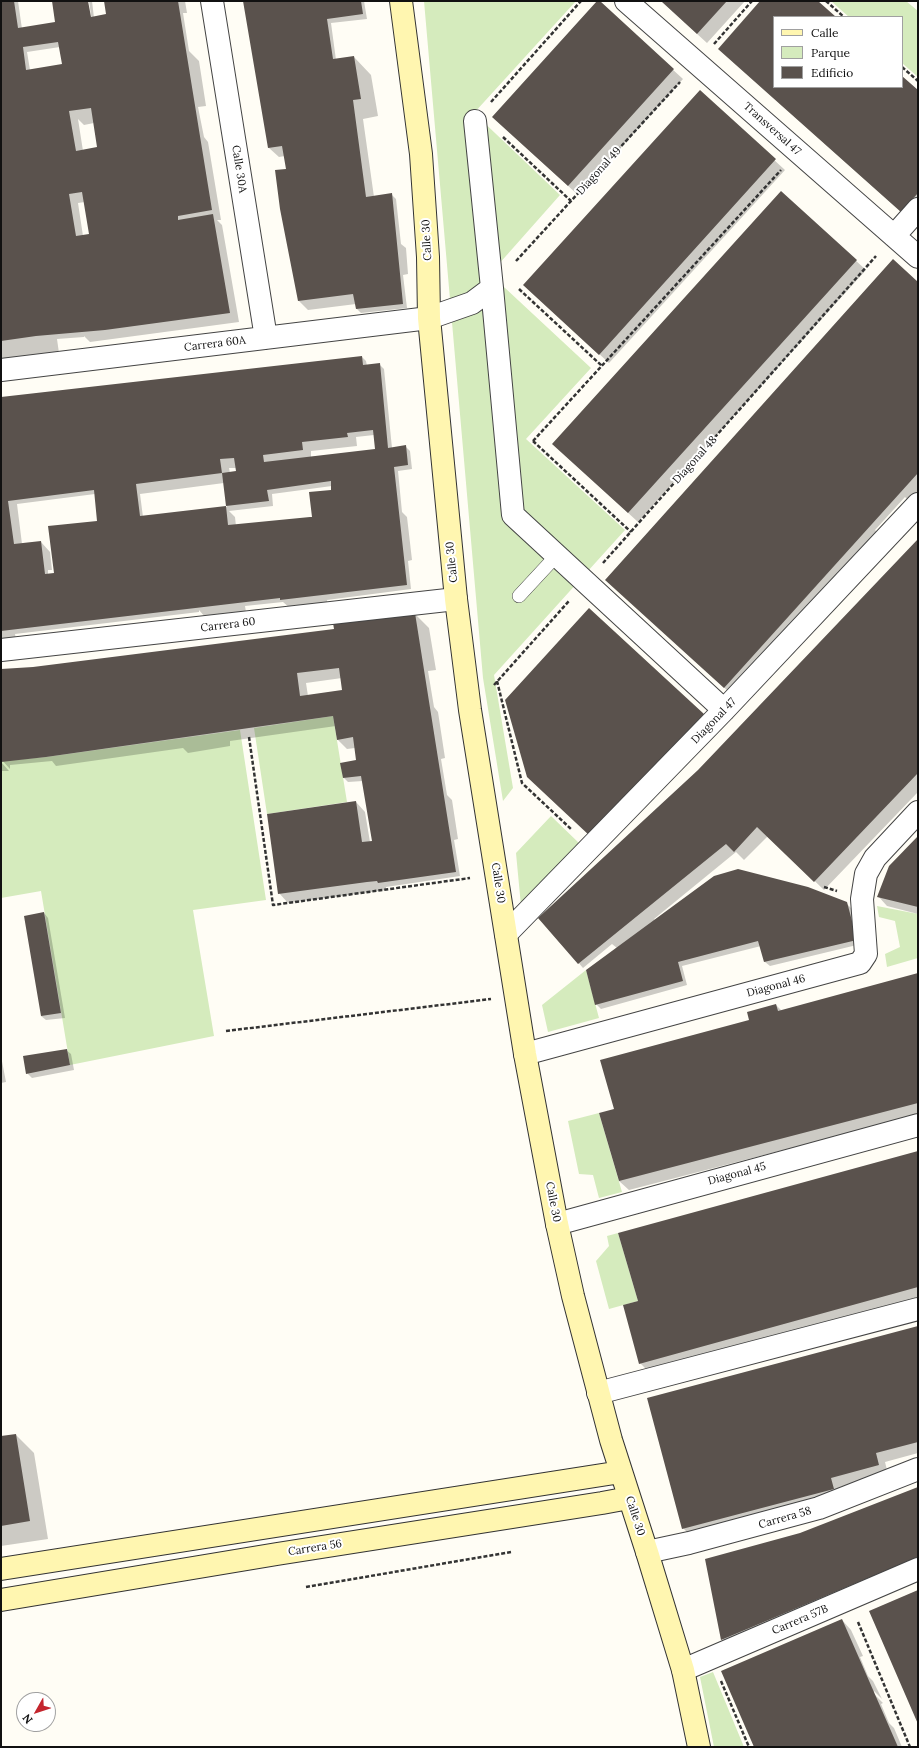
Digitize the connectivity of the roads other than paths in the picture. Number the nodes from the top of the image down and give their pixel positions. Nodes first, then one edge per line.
1 (212, 1) edge
2 (401, 1) edge
3 (626, 1) edge
4 (477, 118) road end
5 (918, 209) edge
6 (894, 236) junction
7 (918, 257) edge
8 (498, 282) junction
9 (429, 318) junction
10 (266, 338) junction
11 (1, 370) edge
12 (918, 504) edge
13 (556, 555) junction
14 (519, 596) dead end
15 (456, 599) junction
16 (1, 650) edge
17 (724, 710) junction
18 (918, 812) edge
19 (506, 934) junction
20 (525, 1054) junction
21 (918, 1125) edge
22 (557, 1224) junction
23 (918, 1309) edge
24 (598, 1393) junction
25 (918, 1469) edge
26 (621, 1472) junction
27 (629, 1498) junction
28 (647, 1552) junction
29 (1, 1569) edge
30 (918, 1569) edge
31 (1, 1600) edge
32 (683, 1670) junction
33 (699, 1747) edge

1 - 10 street, Calle 30A
2 - 9 main road, Calle 30
3 - 6 street, Transversal 47
4 - 8 street
5 - 6 street
6 - 7 street, Transversal 47
8 - 9 street
8 - 13 street
9 - 10 street, Carrera 60A
9 - 15 main road, Calle 30
10 - 11 street, Carrera 60A
12 - 17 street, Diagonal 47
13 - 14 lane
13 - 17 street
15 - 16 street, Carrera 60
15 - 19 main road, Calle 30
17 - 19 street, Diagonal 47
18 - 20 street, Diagonal 46
19 - 20 main road, Calle 30
20 - 22 main road, Calle 30
21 - 22 street, Diagonal 45
22 - 24 main road, Calle 30
23 - 24 street
24 - 26 main road, Calle 30
25 - 28 street, Carrera 58
26 - 27 main road, Calle 30
26 - 29 main road
27 - 28 main road, Calle 30
27 - 31 main road, Carrera 56
28 - 32 main road, Calle 30
30 - 32 street, Carrera 57B
32 - 33 main road, Calle 30

